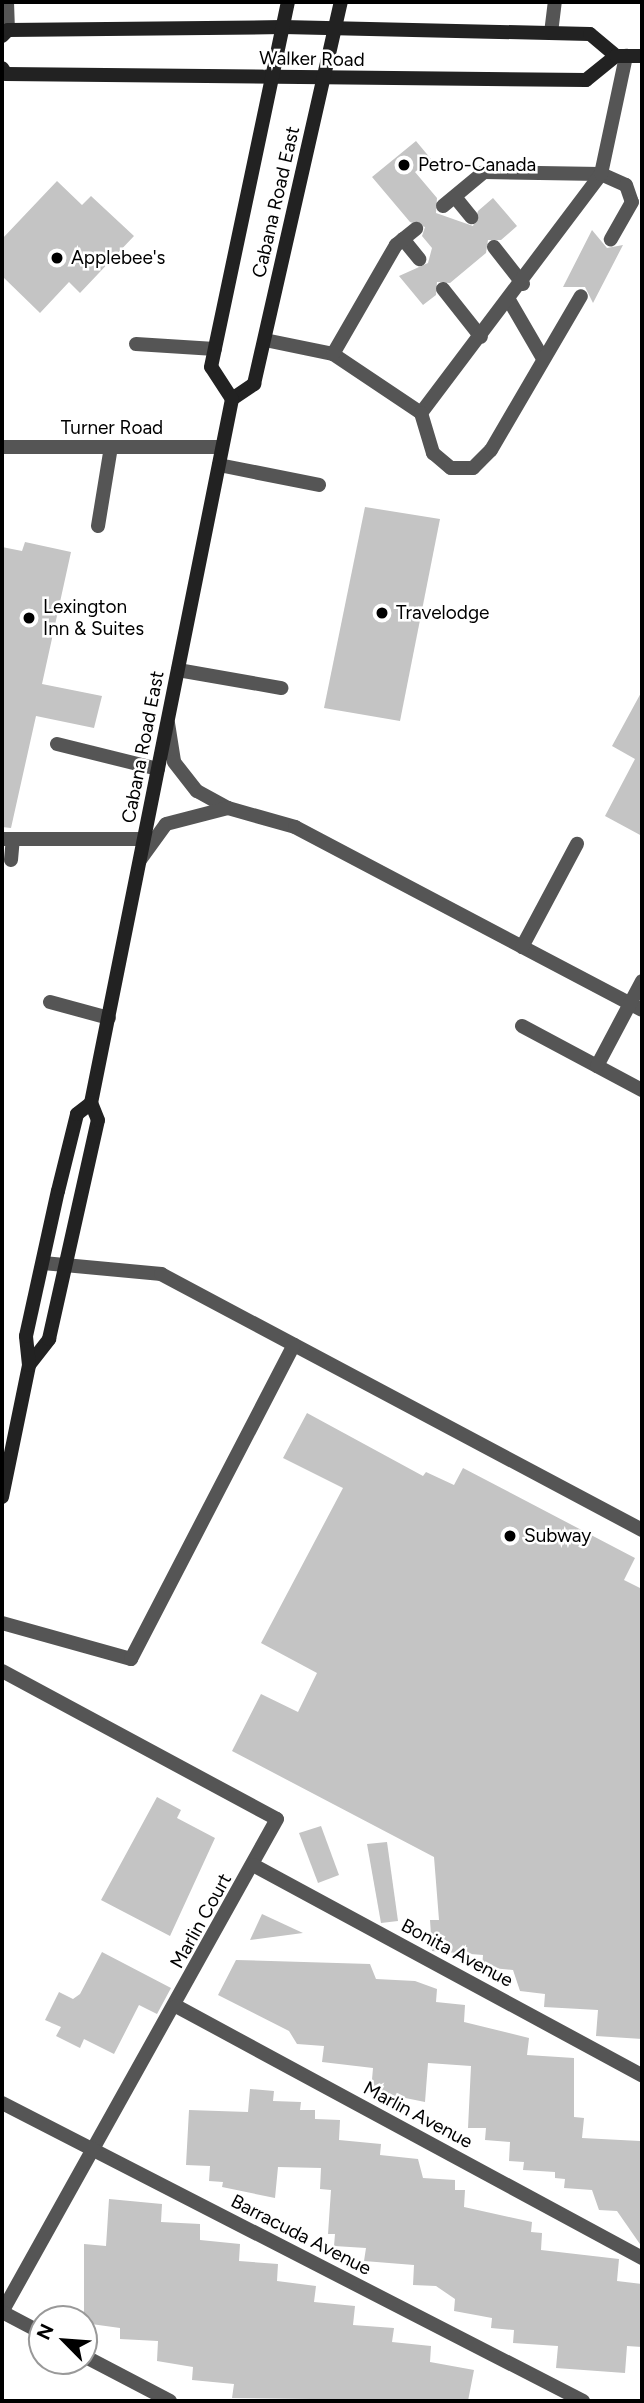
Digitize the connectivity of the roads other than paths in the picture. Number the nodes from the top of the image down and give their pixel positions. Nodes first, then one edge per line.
1 (7, 2) edge
2 (288, 2) edge
3 (341, 2) edge
4 (555, 2) edge
5 (283, 27) junction
6 (335, 28) junction
7 (5, 33) edge
8 (551, 33) junction
9 (621, 56) junction
10 (642, 56) edge
11 (2, 68) edge
12 (273, 78) junction
13 (323, 79) junction
14 (601, 174) junction
15 (471, 217) dead end
16 (416, 229) dead end
17 (403, 239) junction
18 (611, 239) dead end
19 (494, 247) dead end
20 (419, 259) dead end
21 (523, 284) junction
22 (443, 289) dead end
23 (581, 296) dead end
24 (509, 300) junction
25 (481, 337) junction
26 (265, 340) junction
27 (136, 344) dead end
28 (215, 349) junction
29 (333, 354) junction
30 (542, 357) junction
31 (232, 399) junction
32 (421, 413) junction
33 (2, 447) edge
34 (111, 447) junction
35 (222, 447) junction
36 (219, 465) junction
37 (319, 485) dead end
38 (98, 526) dead end
39 (178, 670) junction
40 (281, 688) dead end
41 (168, 722) junction
42 (58, 744) dead end
43 (158, 769) junction
44 (228, 808) junction
45 (8, 839) edge
46 (144, 839) junction
47 (577, 844) dead end
48 (11, 860) dead end
49 (140, 860) junction
50 (522, 947) junction
51 (642, 981) edge
52 (50, 1002) dead end
53 (636, 1007) edge
54 (108, 1018) junction
55 (522, 1026) dead end
56 (597, 1066) junction
57 (642, 1090) edge
58 (91, 1103) junction
59 (43, 1263) junction
60 (66, 1265) junction
61 (294, 1345) junction
62 (29, 1365) junction
63 (2, 1497) edge
64 (642, 1530) edge
65 (2, 1623) edge
66 (2, 1671) edge
67 (253, 1865) junction
68 (176, 2006) junction
69 (642, 2075) edge
70 (2, 2103) edge
71 (95, 2151) junction
72 (642, 2258) edge
73 (2, 2312) edge
74 (28, 2326) edge
75 (98, 2363) edge
76 (170, 2401) edge
77 (583, 2401) edge

1 - 7 street
2 - 5 main road, Cabana Road East
3 - 6 main road, Cabana Road East
4 - 8 street
5 - 6 main road, Walker Road
5 - 7 main road, Walker Road
5 - 12 main road, Cabana Road East
6 - 8 main road, Walker Road
6 - 13 main road, Cabana Road East
8 - 9 main road, Walker Road
9 - 10 main road
9 - 13 main road, Walker Road
9 - 14 street
11 - 12 main road, Walker Road
12 - 13 main road, Walker Road
12 - 28 main road, Cabana Road East
13 - 26 main road, Cabana Road East
14 - 15 street
14 - 18 street
14 - 21 street
16 - 17 street
17 - 20 street
17 - 29 street
19 - 21 street
21 - 24 street
22 - 25 street
23 - 30 street
24 - 25 street
24 - 30 street
25 - 32 street
26 - 29 street
26 - 31 main road, Cabana Road East
27 - 28 street
28 - 31 main road, Cabana Road East
29 - 32 street
30 - 32 street
31 - 35 main road, Cabana Road East
33 - 34 street, Turner Road
34 - 35 street, Turner Road
34 - 38 street
35 - 36 main road, Cabana Road East
36 - 37 street
36 - 39 main road, Cabana Road East
39 - 40 street
39 - 41 main road, Cabana Road East
41 - 43 main road, Cabana Road East
41 - 44 street
42 - 43 street
43 - 46 main road, Cabana Road East
44 - 49 street
44 - 50 street
45 - 46 street
45 - 48 street
46 - 49 main road, Cabana Road East
47 - 50 street
49 - 54 main road, Cabana Road East
50 - 53 street
51 - 53 street
52 - 54 street
53 - 56 street
54 - 58 main road, Cabana Road East
55 - 56 street
56 - 57 street
58 - 59 main road, Cabana Road East
58 - 60 main road, Cabana Road East
59 - 60 street
59 - 62 main road, Cabana Road East
60 - 61 street
60 - 62 main road, Cabana Road East
61 - 64 street
61 - 65 street
62 - 63 main road, Cabana Road East
66 - 67 street, Marlin Court
67 - 68 street, Marlin Court
67 - 69 street, Bonita Avenue
68 - 71 street, Marlin Court
68 - 72 street, Marlin Avenue
70 - 71 street, Barracuda Avenue
71 - 73 street, Marlin Court
71 - 77 street, Barracuda Avenue
73 - 74 street
75 - 76 street

